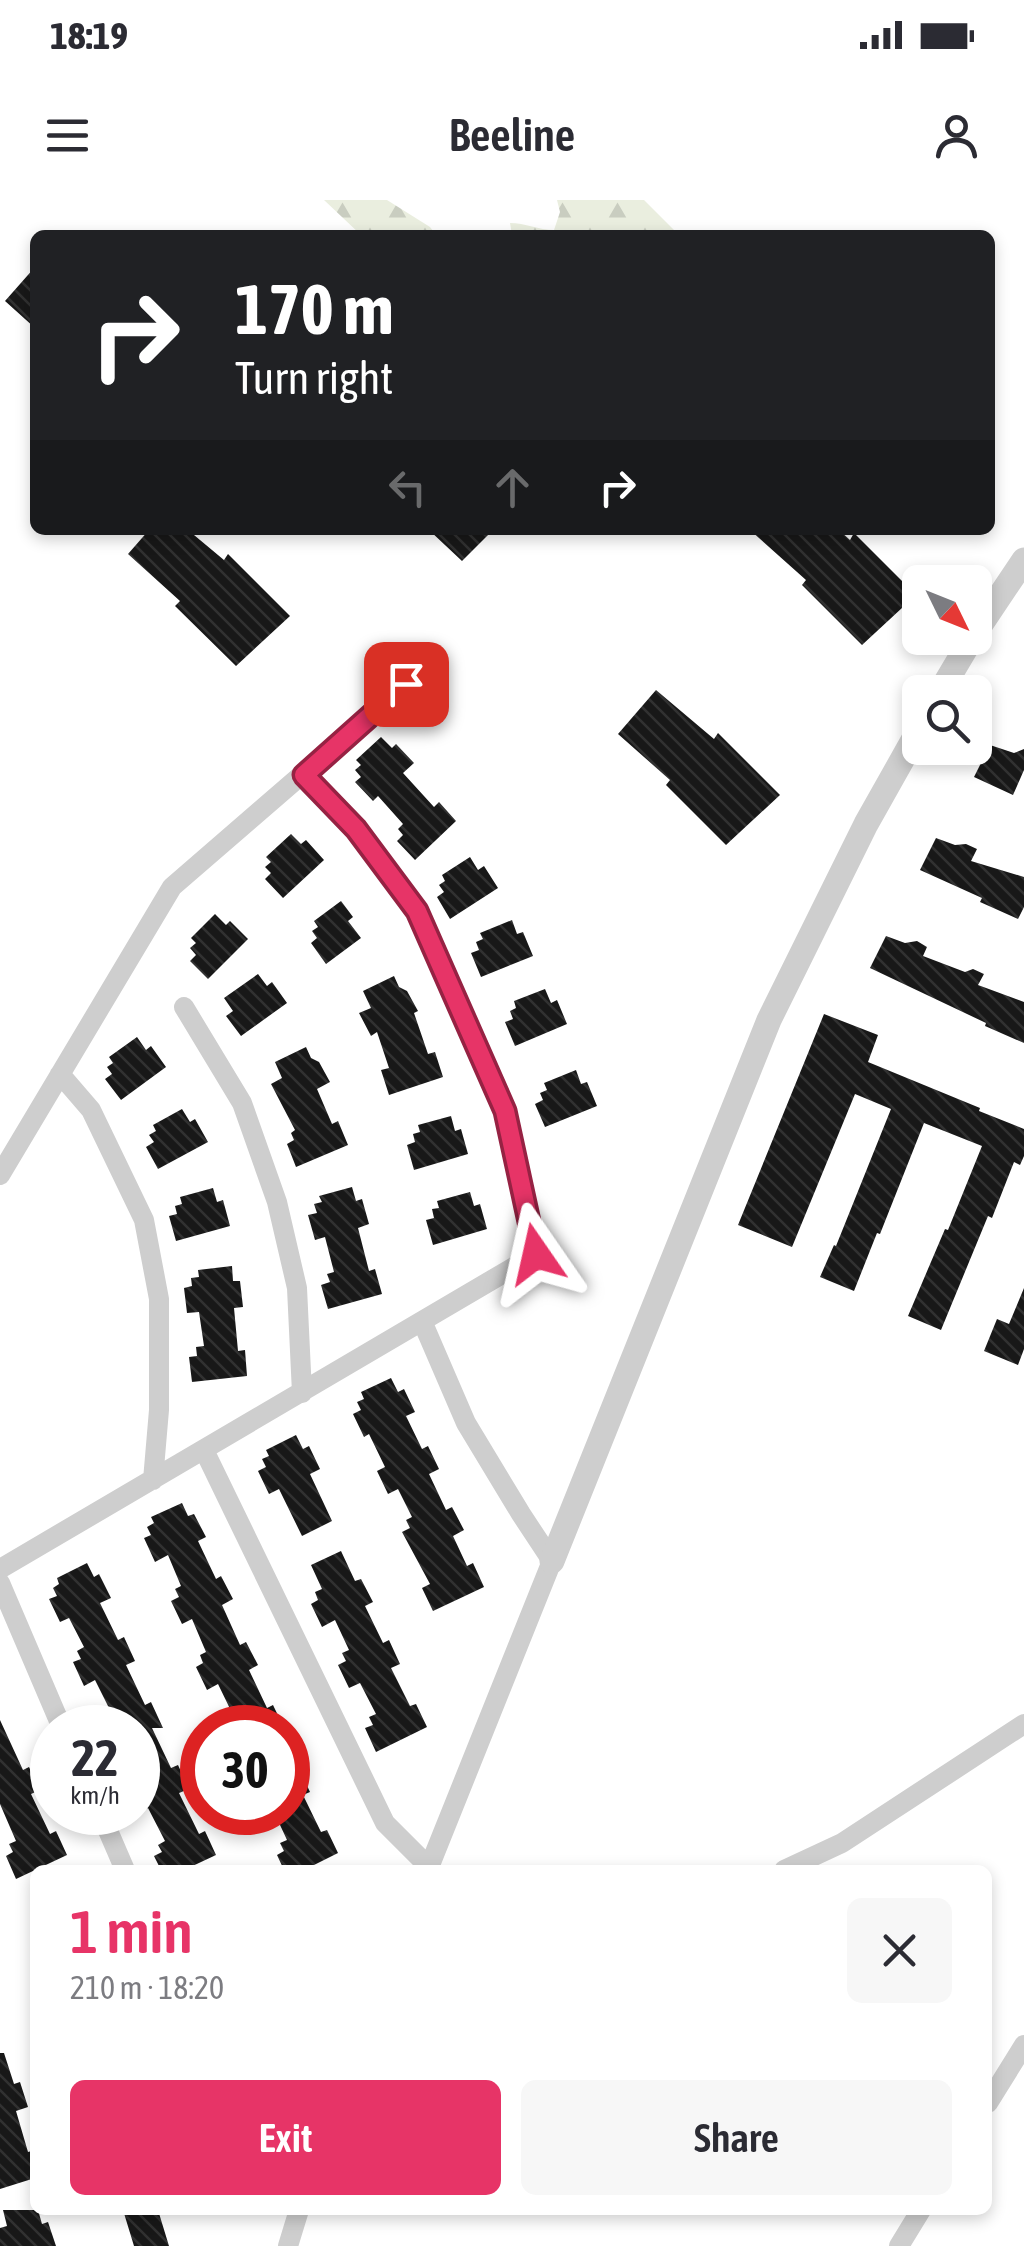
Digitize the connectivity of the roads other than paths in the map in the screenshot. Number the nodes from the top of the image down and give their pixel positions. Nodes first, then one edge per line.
1 (1024, 560) edge
2 (992, 607) edge
3 (432, 662) dead end
4 (902, 760) edge
5 (304, 775) junction
6 (184, 1007) dead end
7 (60, 1074) junction
8 (0, 1175) edge
9 (422, 1321) junction
10 (302, 1393) junction
11 (204, 1450) junction
12 (153, 1480) junction
13 (552, 1560) junction
14 (0, 1569) edge
15 (0, 1583) edge
16 (52, 1705) edge
17 (1024, 1724) edge
18 (110, 1835) edge
19 (123, 1865) edge
20 (425, 1865) edge
21 (429, 1865) edge
22 (795, 1865) edge
23 (1024, 2044) edge
24 (992, 2097) edge
25 (297, 2215) edge
26 (919, 2215) edge
27 (288, 2246) edge
28 (899, 2246) edge

1 - 2 street
3 - 5 street
4 - 13 street
5 - 7 street
5 - 9 street
6 - 10 street
7 - 8 street
7 - 12 street
9 - 10 street
9 - 13 street
10 - 11 street
11 - 12 street
11 - 20 street
12 - 14 street
13 - 21 street
15 - 16 street
17 - 22 street
18 - 19 street
23 - 24 street
25 - 27 street
26 - 28 street

